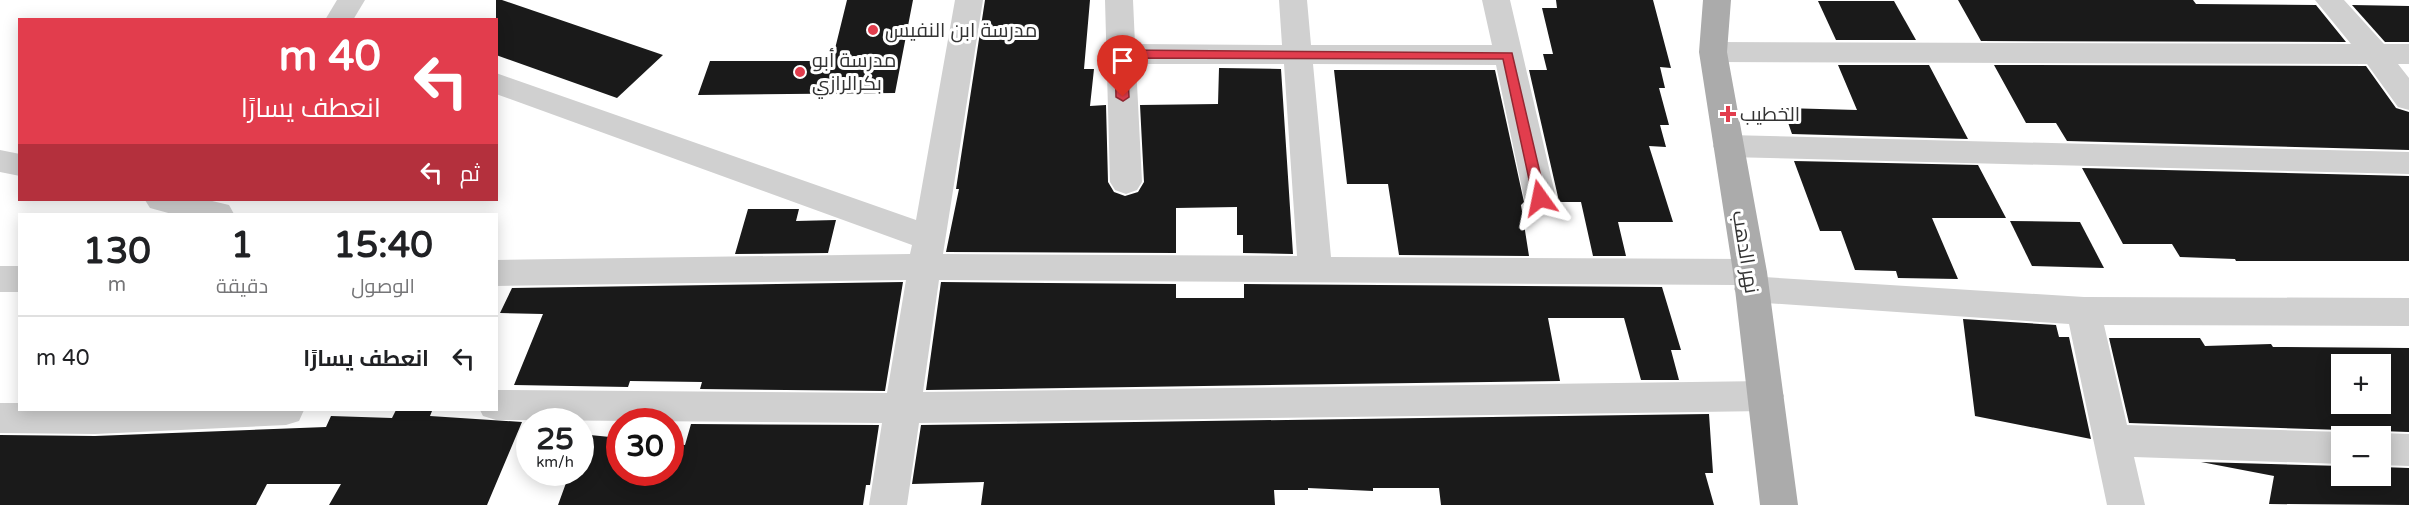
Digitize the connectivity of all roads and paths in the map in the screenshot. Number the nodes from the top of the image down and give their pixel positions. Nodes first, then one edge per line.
1 (351, 0) edge
2 (969, 0) edge
3 (1119, 0) edge
4 (1293, 0) edge
5 (1496, 0) edge
6 (1717, 0) edge
7 (2329, 0) edge
8 (340, 18) edge
9 (1713, 52) junction
10 (2375, 53) junction
11 (1121, 54) junction
12 (2409, 54) edge
13 (1298, 55) junction
14 (1508, 55) junction
15 (498, 84) edge
16 (2409, 100) edge
17 (1728, 146) junction
18 (0, 161) edge
19 (2409, 164) edge
20 (18, 165) edge
21 (1126, 182) dead end
22 (1540, 198) dead end
23 (165, 201) edge
24 (214, 213) edge
25 (927, 253) junction
26 (1315, 270) junction
27 (498, 273) edge
28 (0, 279) edge
29 (18, 279) edge
30 (1751, 281) junction
31 (2084, 311) junction
32 (2409, 312) edge
33 (1766, 396) junction
34 (498, 405) edge
35 (903, 408) junction
36 (239, 411) edge
37 (98, 414) edge
38 (0, 418) edge
39 (2112, 440) junction
40 (2331, 448) edge
41 (2391, 449) edge
42 (2409, 450) edge
43 (888, 505) edge
44 (1779, 505) edge
45 (2126, 505) edge

1 - 8 street
2 - 25 street
3 - 11 street
4 - 13 street
5 - 14 street
6 - 9 main road, نهر الدهب
7 - 10 street
9 - 10 street
9 - 17 main road, نهر الدهب
10 - 12 street
10 - 16 street
11 - 13 street
11 - 21 street
13 - 14 street
13 - 26 street
14 - 22 street
15 - 25 street
17 - 19 street
17 - 30 main road, نهر الدهب
18 - 20 street
23 - 24 street
25 - 26 street
25 - 27 street
25 - 35 street
26 - 30 street
28 - 29 street
30 - 31 street
30 - 33 main road, نهر الدهب
31 - 32 street
31 - 39 street
33 - 35 street
33 - 44 main road, نهر الدهب
34 - 35 street
35 - 43 street
36 - 37 street
37 - 38 street
39 - 40 street
39 - 45 street
41 - 42 street

